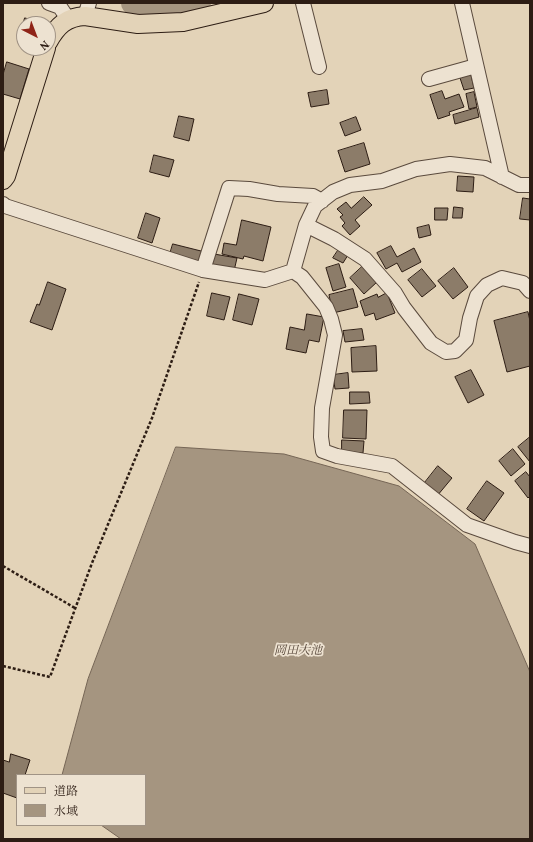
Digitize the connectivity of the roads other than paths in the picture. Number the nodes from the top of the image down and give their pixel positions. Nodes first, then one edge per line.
1 (49, 3) edge
2 (264, 3) edge
3 (303, 3) edge
4 (462, 3) edge
5 (87, 8) edge
6 (68, 19) junction
7 (56, 30) edge
8 (44, 56) edge
9 (476, 66) junction
10 (319, 67) dead end
11 (429, 78) dead end
12 (502, 177) junction
13 (3, 180) edge
14 (530, 185) edge
15 (322, 201) junction
16 (3, 204) edge
17 (306, 225) junction
18 (203, 270) junction
19 (293, 271) junction
20 (530, 291) edge
21 (530, 546) edge

1 - 6 street
2 - 5 main road
3 - 10 street
4 - 9 street
5 - 6 main road
6 - 7 main road
8 - 13 main road
9 - 11 street
9 - 12 street
12 - 14 street
12 - 15 street
15 - 17 street
15 - 18 street
16 - 18 street
17 - 19 street
17 - 20 street
18 - 19 street
19 - 21 street

